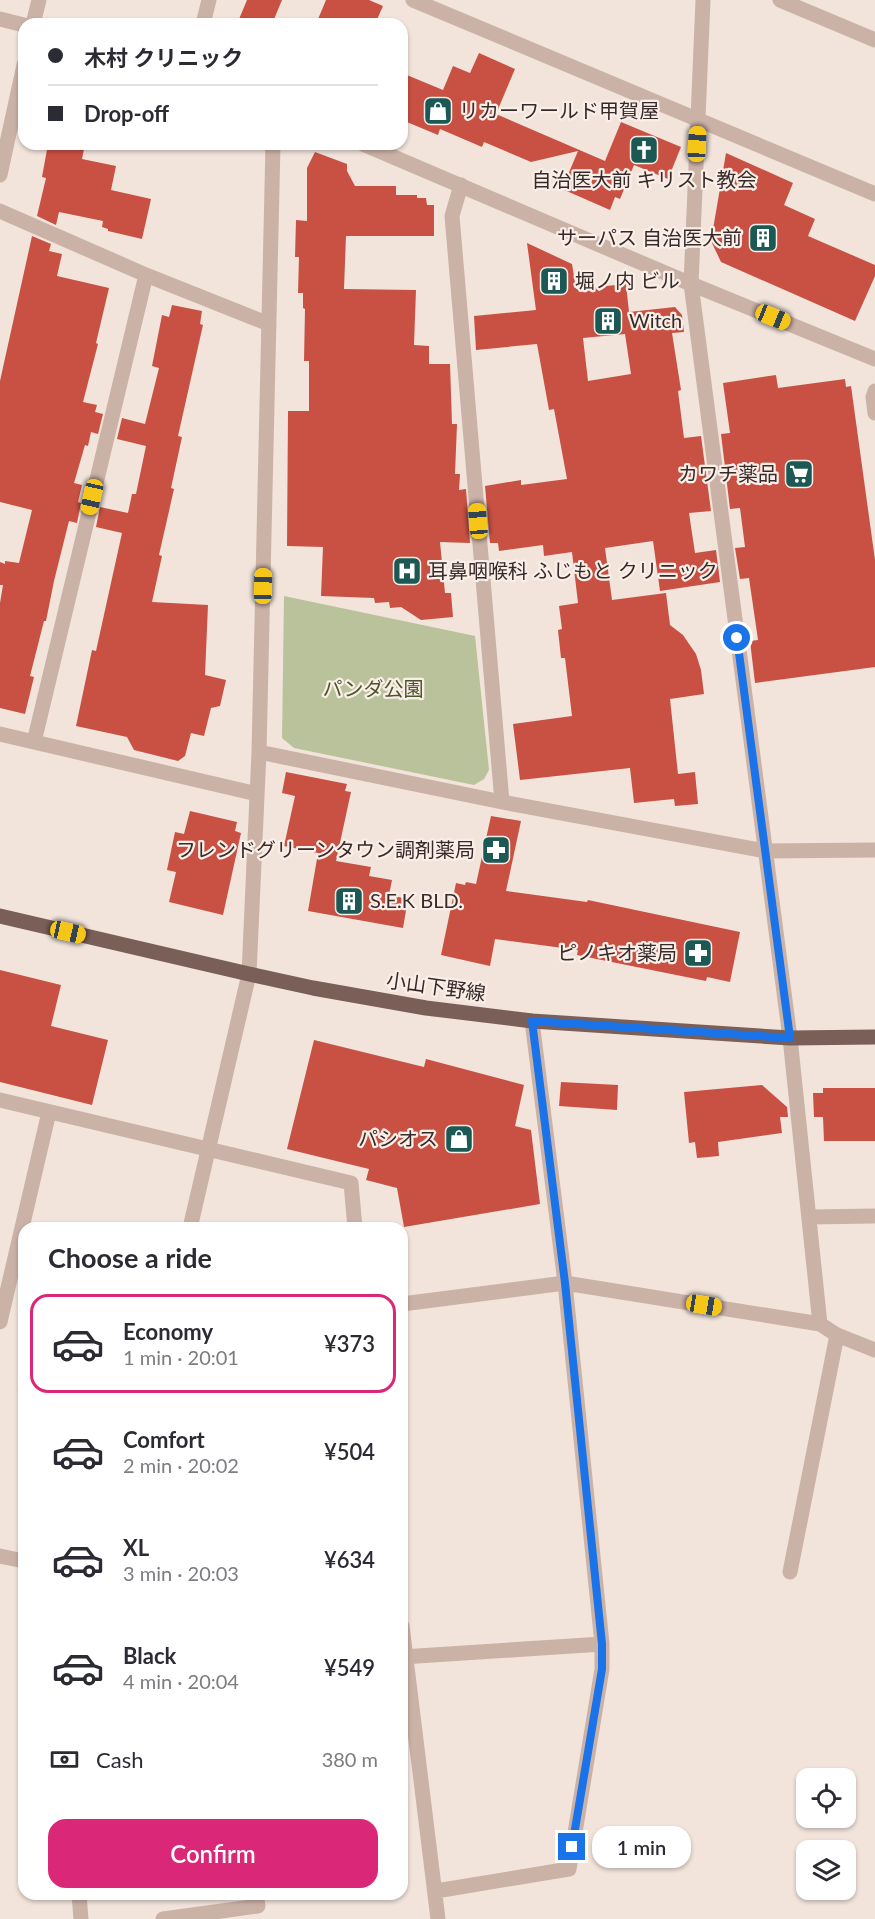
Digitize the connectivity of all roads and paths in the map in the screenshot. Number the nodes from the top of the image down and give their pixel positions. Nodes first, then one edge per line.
1 (39, 0) edge
2 (209, 0) edge
3 (413, 0) edge
4 (703, 0) edge
5 (780, 0) edge
6 (34, 18) edge
7 (204, 18) edge
8 (0, 19) edge
9 (18, 24) edge
10 (875, 40) edge
11 (18, 92) edge
12 (698, 120) junction
13 (273, 150) edge
14 (377, 150) edge
15 (0, 175) edge
16 (461, 185) junction
17 (875, 194) edge
18 (0, 212) edge
19 (146, 275) junction
20 (691, 284) junction
21 (268, 324) junction
22 (875, 359) edge
23 (875, 391) edge
24 (875, 414) edge
25 (0, 734) edge
26 (34, 742) junction
27 (259, 752) junction
28 (257, 794) junction
29 (502, 802) junction
30 (765, 850) junction
31 (875, 850) edge
32 (0, 916) edge
33 (249, 974) junction
34 (532, 1021) junction
35 (790, 1038) junction
36 (875, 1038) edge
37 (0, 1100) edge
38 (49, 1112) junction
39 (209, 1149) junction
40 (810, 1216) junction
41 (875, 1216) edge
42 (23, 1222) edge
43 (191, 1222) edge
44 (354, 1222) edge
45 (18, 1245) edge
46 (565, 1283) junction
47 (408, 1303) edge
48 (0, 1322) edge
49 (820, 1324) junction
50 (837, 1335) junction
51 (875, 1350) edge
52 (0, 1556) edge
53 (18, 1560) edge
54 (790, 1572) dead end
55 (602, 1644) junction
56 (408, 1658) edge
57 (408, 1687) edge
58 (436, 1891) junction
59 (79, 1900) edge
60 (257, 1900) edge
61 (81, 1919) edge
62 (163, 1919) edge
63 (438, 1919) edge

1 - 6 street
2 - 7 street
3 - 12 street
4 - 12 street
5 - 10 street
8 - 9 street
11 - 15 street
12 - 17 street
12 - 20 street
13 - 21 street
14 - 16 street
16 - 20 street
16 - 29 street
18 - 19 street
19 - 21 street
19 - 26 street
20 - 22 street
20 - 30 street
21 - 27 street
23 - 24 street
25 - 26 street
26 - 28 street
27 - 28 street
27 - 29 street
28 - 33 street
29 - 30 street
30 - 31 street
30 - 35 street
32 - 33 main road, 小山下野線
33 - 34 main road, 小山下野線
33 - 39 street
34 - 35 main road, 小山下野線
34 - 46 street
35 - 36 main road, 小山下野線
35 - 40 street
37 - 38 street
38 - 39 street
38 - 42 street
39 - 43 street
39 - 44 street
40 - 41 street
40 - 49 street
45 - 48 street
46 - 47 street
46 - 49 street
46 - 55 street
49 - 50 street
50 - 51 street
50 - 54 street
52 - 53 street
55 - 56 street
55 - 58 street
57 - 58 street
58 - 63 street
59 - 61 street
60 - 62 street

